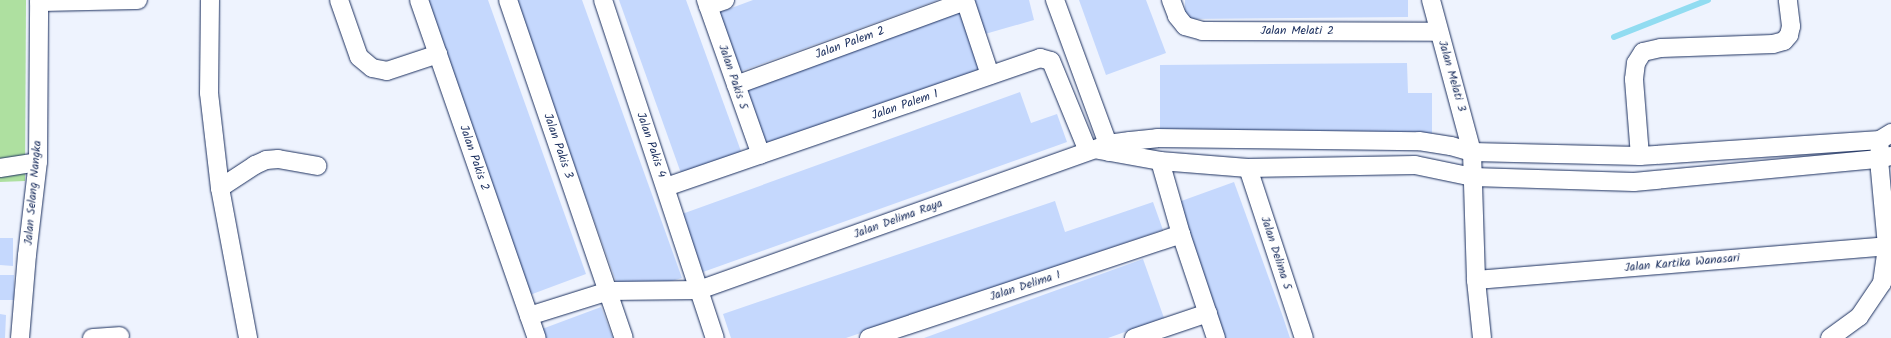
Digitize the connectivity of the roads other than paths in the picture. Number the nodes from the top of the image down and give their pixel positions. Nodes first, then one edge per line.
1 (138, 0) edge
2 (210, 0) edge
3 (339, 0) edge
4 (419, 0) edge
5 (508, 0) edge
6 (603, 0) edge
7 (1055, 0) edge
8 (1171, 0) edge
9 (1431, 0) edge
10 (1788, 0) edge
11 (39, 1) edge
12 (965, 1) edge
13 (713, 2) edge
14 (1439, 32) junction
15 (438, 54) junction
16 (990, 75) junction
17 (736, 85) junction
18 (1886, 136) edge
19 (1100, 149) junction
20 (1472, 152) junction
21 (761, 155) junction
22 (1640, 156) junction
23 (1885, 158) edge
24 (1160, 161) junction
25 (38, 162) junction
26 (317, 166) dead end
27 (0, 168) edge
28 (1248, 168) junction
29 (1473, 177) junction
30 (666, 187) junction
31 (220, 188) junction
32 (1181, 234) junction
33 (1888, 246) junction
34 (1476, 280) junction
35 (699, 290) junction
36 (609, 291) junction
37 (1208, 313) junction
38 (529, 316) junction
39 (120, 336) dead end
40 (20, 338) edge
41 (92, 338) edge
42 (248, 338) edge
43 (537, 338) edge
44 (624, 338) edge
45 (715, 338) edge
46 (869, 338) edge
47 (1134, 338) edge
48 (1216, 338) edge
49 (1304, 338) edge
50 (1482, 338) edge
51 (1830, 338) edge

1 - 11 street
2 - 31 street
3 - 15 street
4 - 15 street, Jalan Pakis 2
5 - 36 street, Jalan Pakis 3
6 - 30 street, Jalan Pakis 4
7 - 19 street
8 - 14 street, Jalan Melati 2
9 - 14 street, Jalan Melati 3
10 - 22 street
11 - 25 street, Jalan Selang Nangka
12 - 16 street
12 - 17 street, Jalan Palem 2
13 - 17 street, Jalan Pakis 5
14 - 20 street, Jalan Melati 3
15 - 38 street, Jalan Pakis 2
16 - 19 street, Jalan Palem 1
16 - 21 street, Jalan Palem 1
17 - 21 street, Jalan Pakis 5
18 - 22 street, Jalan Delima Raya
18 - 23 street
19 - 20 street, Jalan Delima Raya
19 - 24 street
19 - 35 street, Jalan Delima Raya
20 - 22 street, Jalan Delima Raya
20 - 29 street, Jalan Melati 3
21 - 30 street, Jalan Palem 1
23 - 29 street
23 - 33 street
24 - 28 street
24 - 32 street
25 - 27 street
25 - 40 street, Jalan Selang Nangka
26 - 31 street
28 - 29 street
28 - 49 street, Jalan Delima 5
29 - 34 street, Jalan Melati 3
30 - 35 street, Jalan Pakis 4
31 - 42 street
32 - 37 street
32 - 46 street, Jalan Delima 1
33 - 34 street, Jalan Kartika Wanasari
33 - 51 street
34 - 50 street, Jalan Melati 3
35 - 36 street, Jalan Delima Raya
35 - 45 street, Jalan Pakis 4
36 - 38 street, Jalan Delima Raya
36 - 44 street, Jalan Pakis 3
37 - 47 street
37 - 48 street
38 - 43 street, Jalan Pakis 2
39 - 41 street

